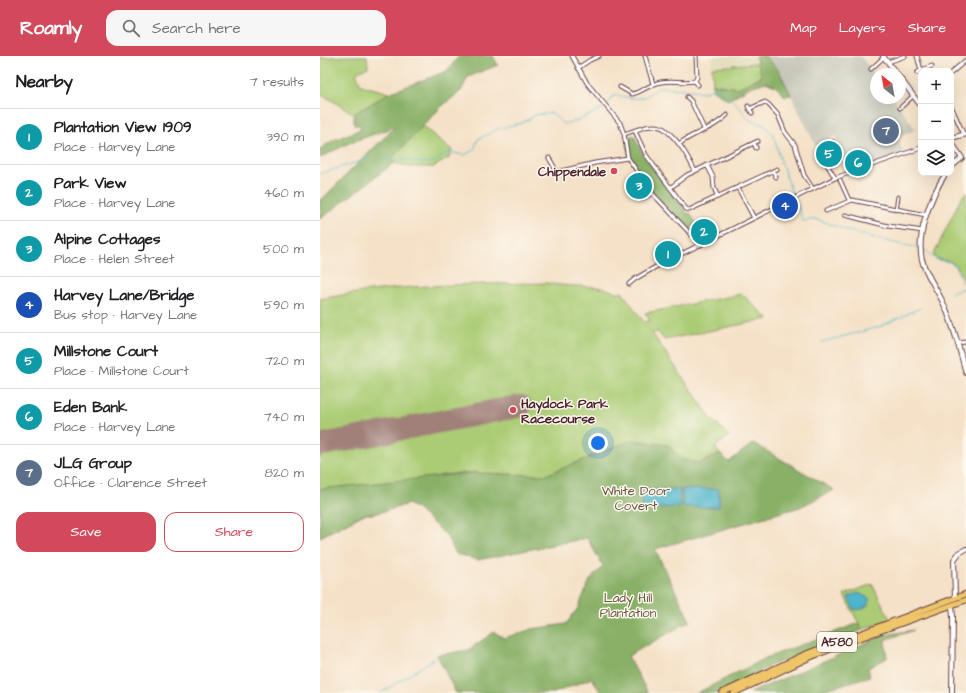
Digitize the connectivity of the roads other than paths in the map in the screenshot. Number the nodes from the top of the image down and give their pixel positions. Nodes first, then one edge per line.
1 (572, 56) edge
2 (599, 56) edge
3 (645, 56) edge
4 (696, 56) edge
5 (905, 56) edge
6 (917, 56) edge
7 (884, 57) edge
8 (966, 60) edge
9 (888, 62) junction
10 (932, 66) dead end
11 (578, 68) junction
12 (872, 68) edge
13 (892, 68) edge
14 (920, 68) edge
15 (926, 68) edge
16 (954, 70) edge
17 (695, 81) junction
18 (626, 84) dead end
19 (653, 84) junction
20 (698, 84) dead end
21 (906, 86) edge
22 (693, 95) dead end
23 (913, 96) junction
24 (919, 104) edge
25 (900, 108) dead end
26 (750, 110) dead end
27 (954, 112) edge
28 (727, 115) dead end
29 (704, 130) junction
30 (636, 131) junction
31 (624, 134) junction
32 (965, 134) edge
33 (954, 137) edge
34 (758, 141) dead end
35 (833, 142) dead end
36 (754, 143) junction
37 (679, 144) junction
38 (954, 146) edge
39 (756, 148) dead end
40 (918, 149) edge
41 (549, 158) dead end
42 (628, 158) junction
43 (962, 158) junction
44 (966, 162) edge
45 (707, 165) junction
46 (954, 165) edge
47 (695, 171) junction
48 (944, 176) edge
49 (776, 177) dead end
50 (835, 178) junction
51 (840, 180) dead end
52 (670, 188) junction
53 (738, 188) junction
54 (812, 189) junction
55 (652, 193) junction
56 (718, 197) junction
57 (898, 197) dead end
58 (641, 199) dead end
59 (849, 200) junction
60 (896, 210) junction
61 (826, 211) dead end
62 (844, 215) dead end
63 (926, 215) junction
64 (851, 216) junction
65 (754, 218) junction
66 (849, 222) dead end
67 (923, 230) junction
68 (701, 245) junction
69 (629, 284) dead end
70 (966, 342) edge
71 (958, 344) junction
72 (966, 373) edge
73 (966, 549) edge
74 (966, 594) edge
75 (955, 598) junction
76 (966, 600) edge
77 (952, 605) junction
78 (722, 693) edge
79 (734, 693) edge
80 (952, 693) edge

1 - 11 street
2 - 11 street
3 - 19 street
4 - 17 street
5 - 9 street
6 - 14 street
7 - 9 street
7 - 12 street
8 - 16 street
9 - 13 street
10 - 15 street
11 - 31 street
17 - 19 street
17 - 20 street
18 - 19 street
21 - 23 street
22 - 29 street
23 - 24 street
23 - 25 street
26 - 54 street
27 - 32 street
28 - 29 street
29 - 37 street
30 - 31 street
30 - 37 street
30 - 52 street
31 - 42 street
32 - 33 street
34 - 36 street
35 - 50 street
36 - 39 street
36 - 45 street
37 - 47 street
38 - 43 street
40 - 50 street
41 - 42 street
42 - 55 street
43 - 44 street
43 - 46 street
45 - 47 street
45 - 56 street
47 - 52 street
48 - 63 street
49 - 53 street
50 - 54 street
51 - 59 street
52 - 56 street
53 - 56 street
53 - 65 street
54 - 65 street
55 - 58 street
55 - 68 street
57 - 60 street
59 - 60 street
59 - 61 street
60 - 63 street
62 - 64 street
63 - 67 street
64 - 66 street
64 - 67 street
65 - 68 street
67 - 71 street
68 - 69 street
70 - 71 street
71 - 72 street
73 - 75 street
74 - 75 highway, A580
75 - 78 highway, A580
76 - 77 highway, A580
77 - 79 highway, A580
77 - 80 street

